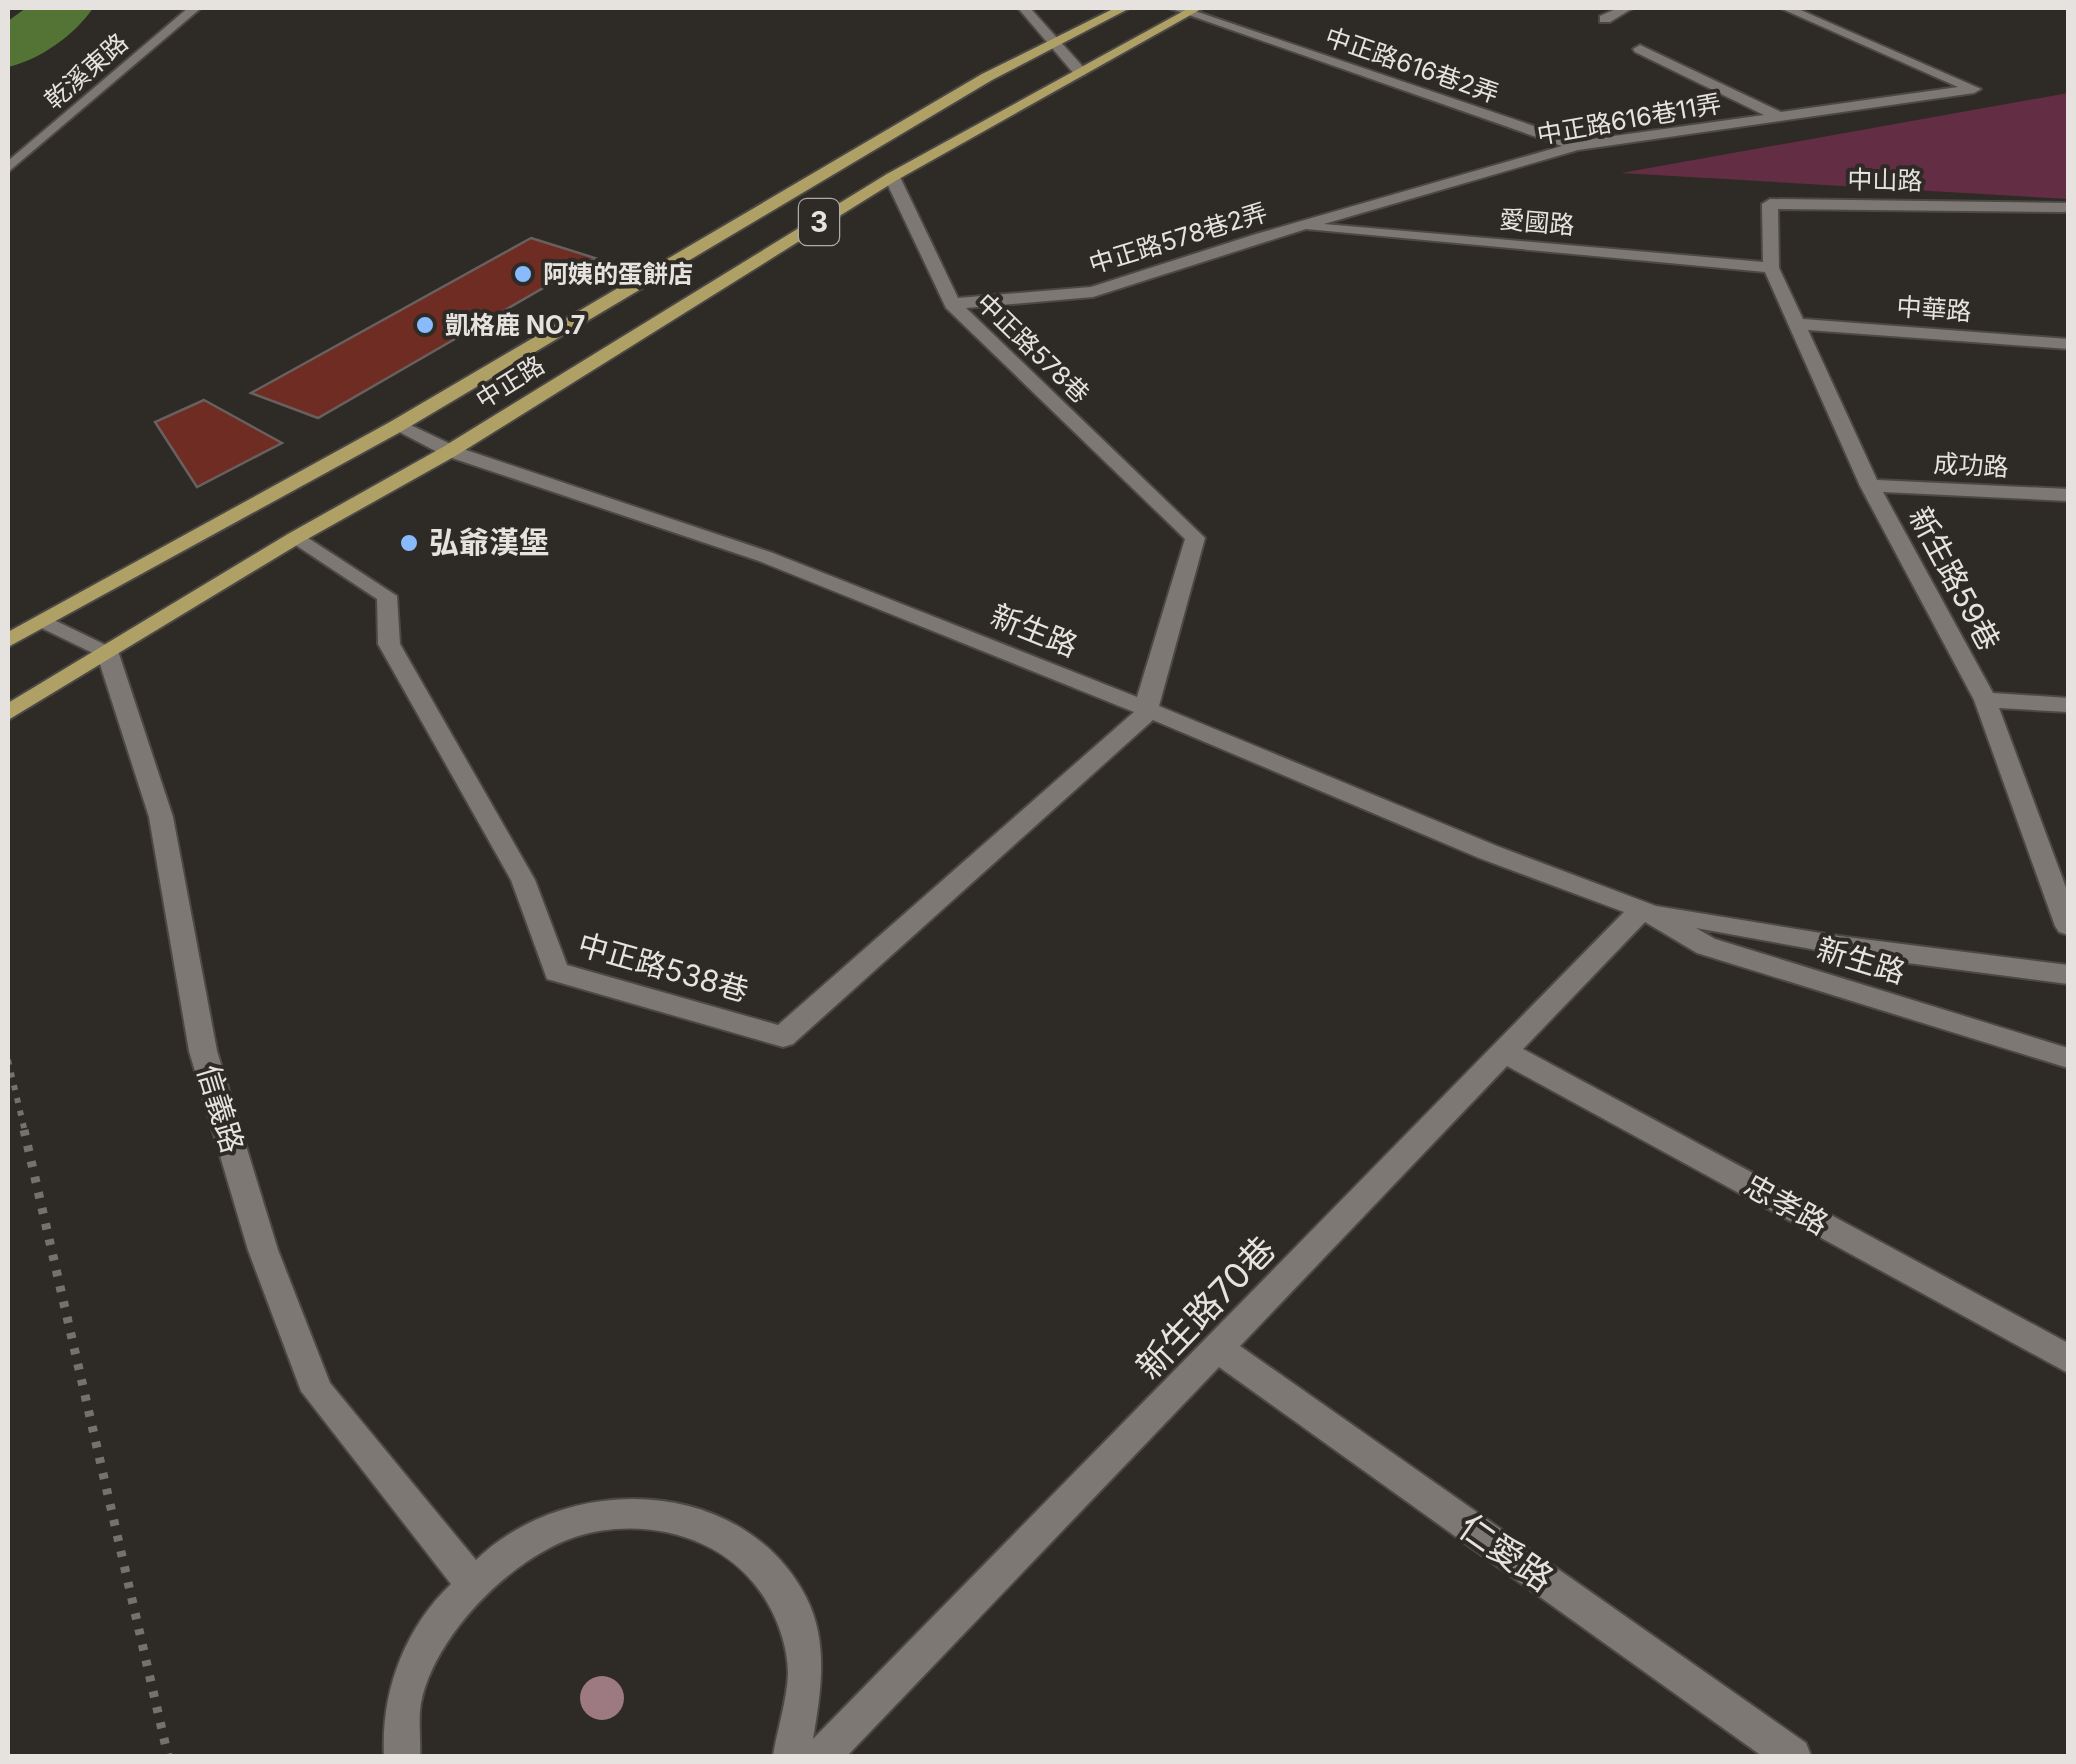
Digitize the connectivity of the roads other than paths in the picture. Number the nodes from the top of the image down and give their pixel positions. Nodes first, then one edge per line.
1 (195, 8) edge
2 (1024, 8) edge
3 (1124, 8) edge
4 (1627, 8) edge
5 (1786, 8) edge
6 (1186, 9) edge
7 (1606, 18) dead end
8 (1052, 43) junction
9 (1640, 49) dead end
10 (1080, 72) junction
11 (1780, 117) junction
12 (1577, 146) junction
13 (8, 168) edge
14 (892, 177) junction
15 (2064, 208) dead end
16 (1298, 226) junction
17 (1771, 268) junction
18 (952, 304) junction
19 (1797, 324) junction
20 (2068, 344) edge
21 (397, 426) junction
22 (450, 451) junction
23 (1870, 486) junction
24 (2068, 495) edge
25 (295, 538) junction
26 (42, 624) junction
27 (8, 641) edge
28 (107, 650) junction
29 (1985, 700) junction
30 (2068, 705) edge
31 (1147, 710) junction
32 (8, 712) edge
33 (1642, 909) junction
34 (2068, 926) edge
35 (2068, 974) edge
36 (1504, 1050) junction
37 (2068, 1058) edge
38 (1219, 1350) junction
39 (2068, 1359) edge
40 (470, 1581) junction
41 (402, 1756) edge
42 (791, 1756) edge
43 (822, 1756) edge
44 (1793, 1756) edge

1 - 13 street, 乾溪東路
2 - 8 street
3 - 8 main road, 中正路 / 3
4 - 7 street
5 - 11 street, 中正路616巷11弄
6 - 10 main road, 中正路 / 3
6 - 12 street, 中正路616巷2弄
8 - 10 street
8 - 21 main road, 中正路 / 3
9 - 11 street
10 - 14 main road, 中正路 / 3
11 - 12 street, 中正路616巷11弄
12 - 16 street, 中正路616巷11弄
14 - 18 street, 中正路578巷
14 - 22 main road, 中正路 / 3
15 - 17 street, 中山路
16 - 17 street, 愛國路
16 - 18 street, 中正路578巷2弄
17 - 19 street, 新生路59巷
18 - 31 street, 中正路578巷
19 - 20 street, 中華路
19 - 23 street, 新生路59巷
21 - 22 street, 新生路
21 - 26 main road, 中正路 / 3
22 - 25 main road, 中正路 / 3
22 - 31 street, 新生路
23 - 24 street, 成功路
23 - 29 street, 新生路59巷
25 - 28 main road, 中正路 / 3
25 - 31 street, 中正路538巷
26 - 27 main road, 中正路 / 3
26 - 28 street
28 - 32 main road, 中正路 / 3
28 - 40 street, 信義路
29 - 30 street
29 - 34 street, 新生路59巷
31 - 33 street, 新生路
33 - 35 street, 新生路
33 - 36 street, 新生路70巷
33 - 37 street, 新生路
36 - 38 street, 新生路70巷
36 - 39 street, 忠孝路
38 - 43 street, 新生路70巷
38 - 44 street, 仁愛路
40 - 41 street
40 - 42 street

